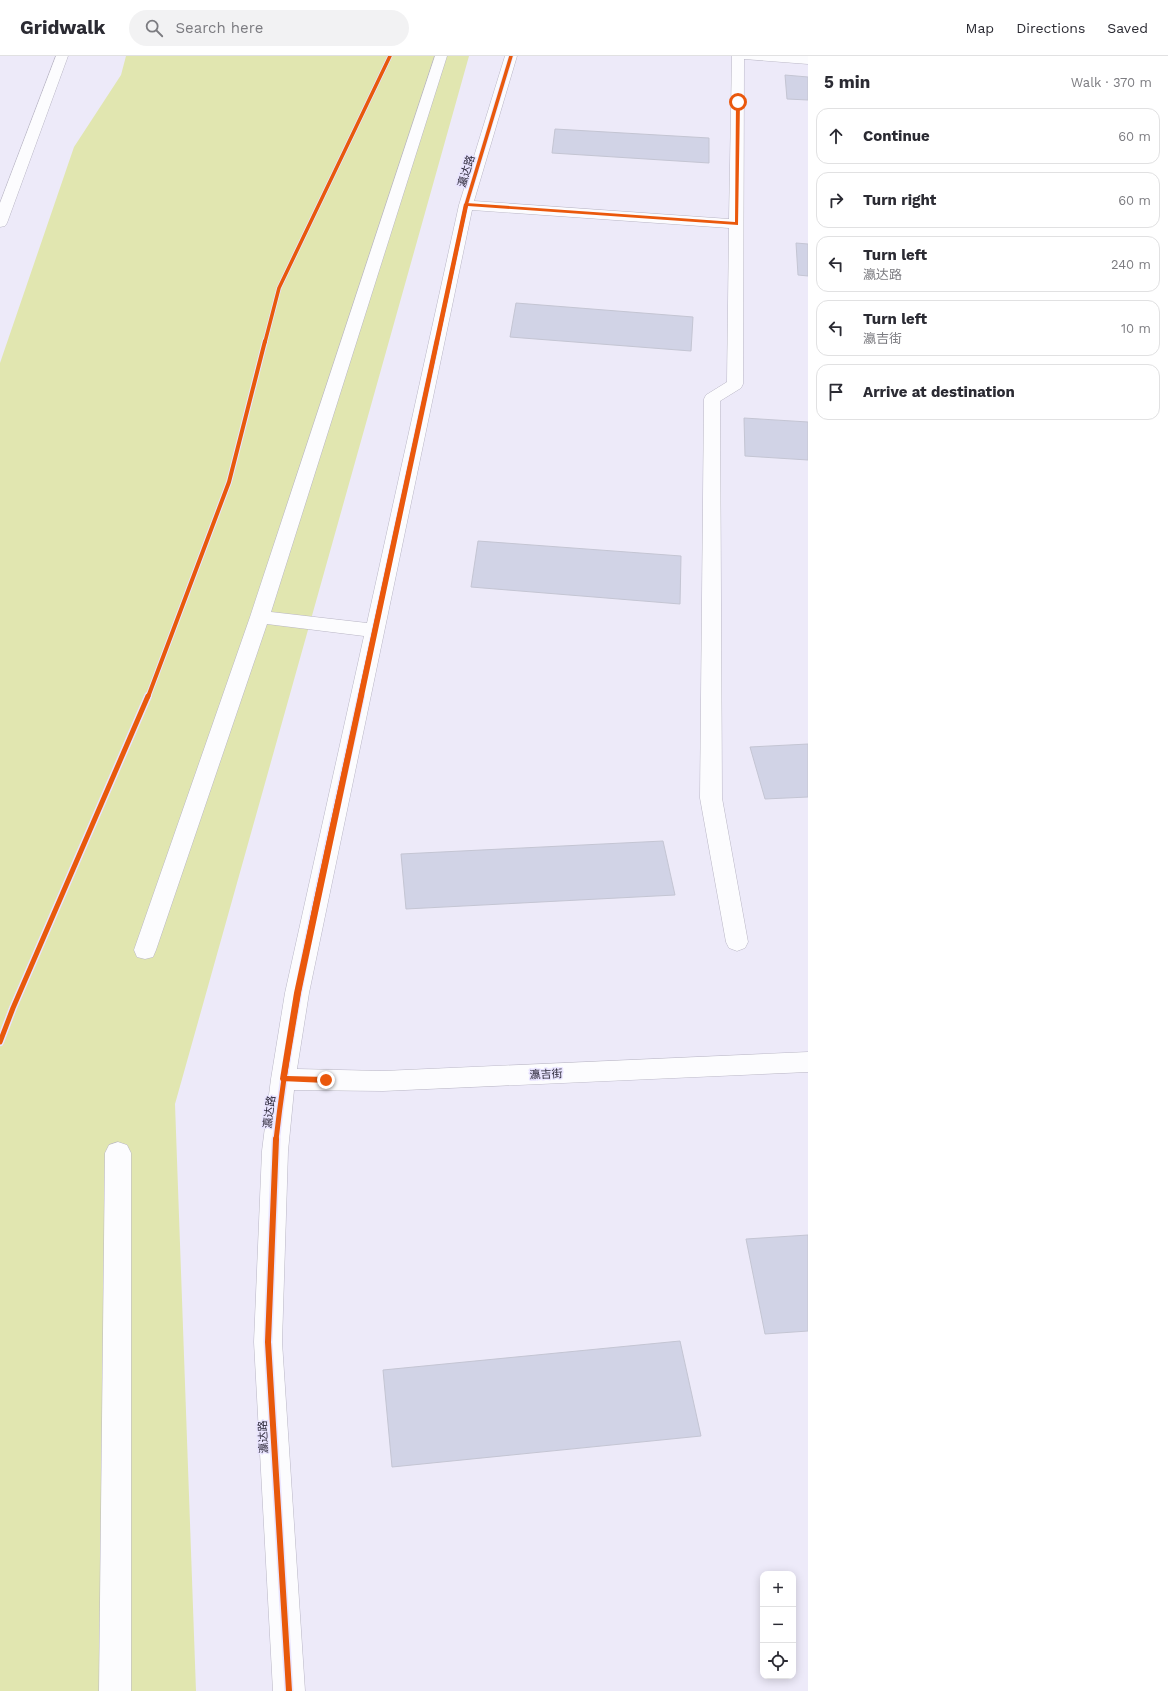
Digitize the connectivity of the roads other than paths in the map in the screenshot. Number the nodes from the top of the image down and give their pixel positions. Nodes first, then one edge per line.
1 (62, 56) edge
2 (441, 56) edge
3 (511, 56) edge
4 (738, 56) edge
5 (746, 56) edge
6 (808, 60) edge
7 (466, 204) junction
8 (0, 222) edge
9 (737, 224) junction
10 (260, 617) junction
11 (375, 631) junction
12 (737, 942) dead end
13 (145, 950) dead end
14 (808, 1062) edge
15 (283, 1079) junction
16 (118, 1153) dead end
17 (115, 1691) edge
18 (289, 1691) edge

1 - 8 main road
2 - 10 main road
3 - 7 main road, 瀛达路
4 - 9 main road
5 - 6 main road
7 - 9 main road
7 - 11 main road, 瀛达路
9 - 12 main road
10 - 11 main road
10 - 13 main road
11 - 15 main road, 瀛达路
14 - 15 main road, 瀛吉街
15 - 18 main road, 瀛达路
16 - 17 main road

